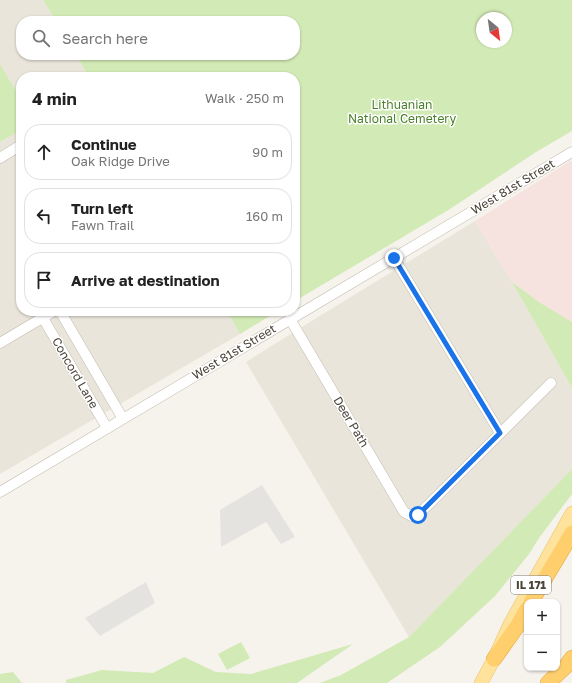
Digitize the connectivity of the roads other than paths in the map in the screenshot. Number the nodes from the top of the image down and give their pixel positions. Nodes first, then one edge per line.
1 (16, 148) edge
2 (572, 152) edge
3 (0, 158) edge
4 (394, 258) junction
5 (300, 313) edge
6 (46, 316) edge
7 (63, 316) edge
8 (295, 316) edge
9 (43, 318) junction
10 (290, 319) junction
11 (0, 331) edge
12 (3, 341) edge
13 (551, 383) dead end
14 (123, 419) junction
15 (107, 428) junction
16 (500, 433) junction
17 (0, 492) edge
18 (572, 513) edge
19 (572, 533) edge
20 (533, 599) edge
21 (524, 615) edge
22 (494, 658) junction
23 (572, 658) edge
24 (481, 683) edge
25 (548, 683) edge

1 - 3 street
2 - 4 street, West 81st Street
4 - 5 street, West 81st Street
4 - 16 street
6 - 9 street
7 - 14 street, Concord Lane
8 - 10 street, West 81st Street
9 - 12 street
9 - 15 street, Concord Lane
10 - 14 street, West 81st Street
10 - 16 street, Deer Path
11 - 12 street
13 - 16 street
14 - 15 street, West 81st Street
15 - 17 street, West 81st Street
18 - 22 main road, IL 171
19 - 20 highway
21 - 22 highway
22 - 24 main road, IL 171
23 - 25 highway

